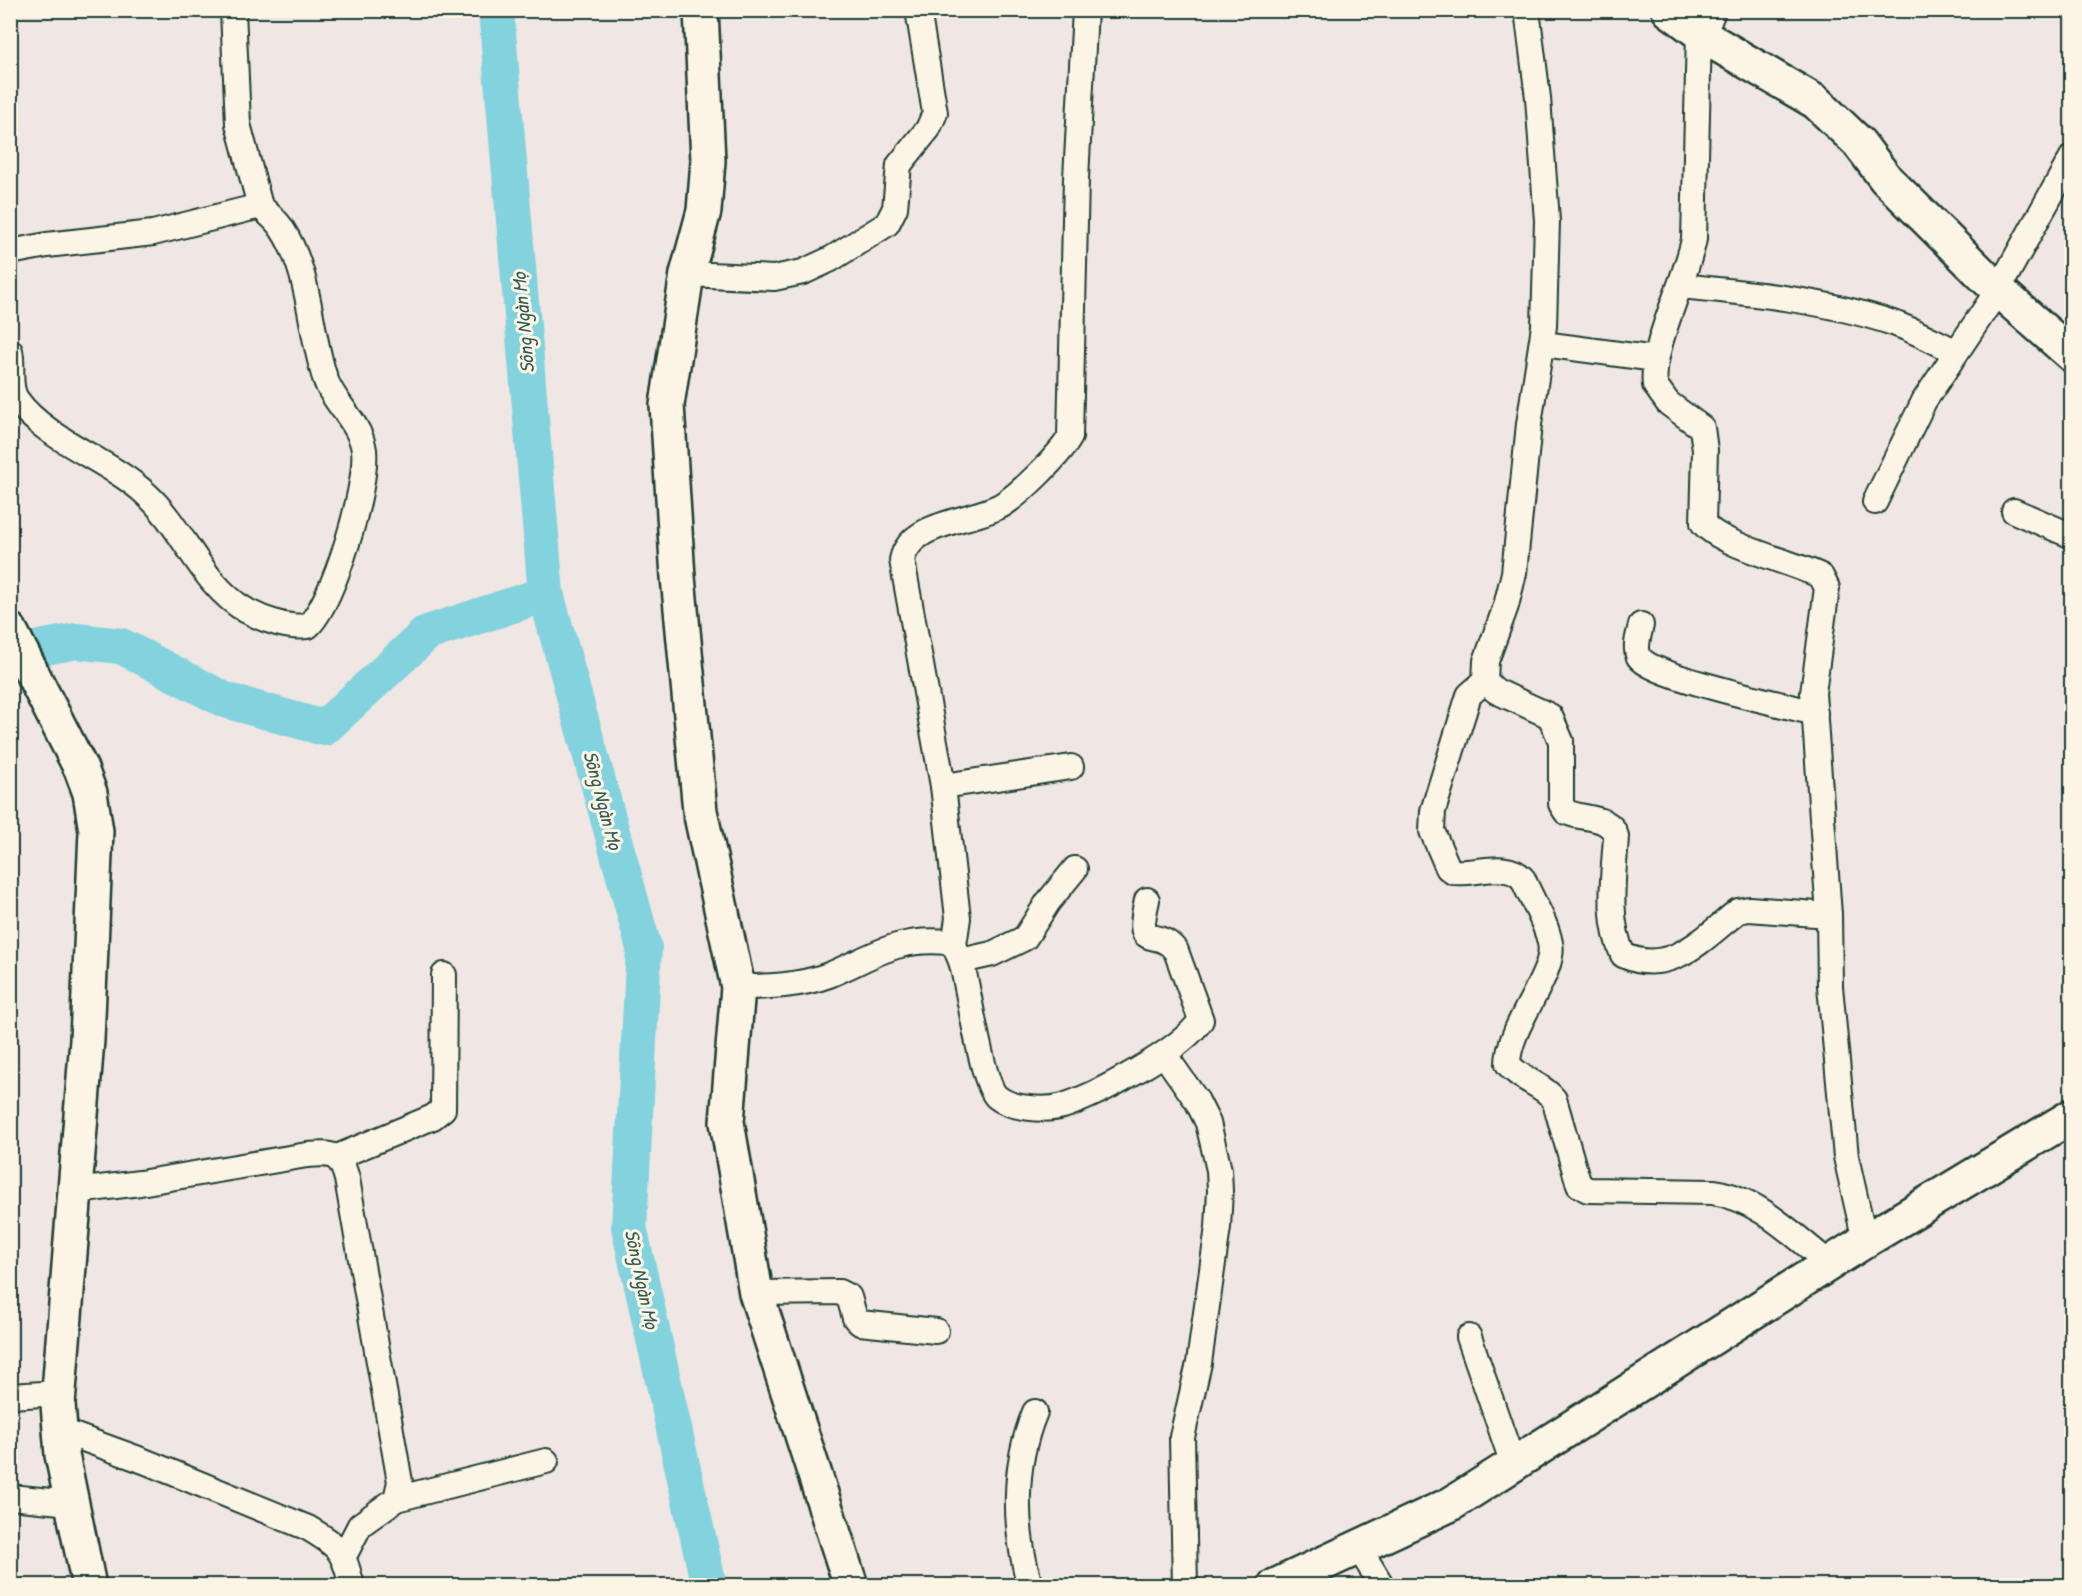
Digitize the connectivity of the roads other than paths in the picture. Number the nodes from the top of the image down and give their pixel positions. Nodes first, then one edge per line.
1 (233, 10) edge
2 (701, 10) edge
3 (918, 10) edge
4 (1085, 10) edge
5 (1527, 10) edge
6 (1669, 10) edge
7 (1709, 27) edge
8 (2072, 157) edge
9 (260, 206) junction
10 (10, 252) edge
11 (687, 274) junction
12 (1680, 286) junction
13 (1998, 290) junction
14 (1543, 344) junction
15 (10, 351) edge
16 (1956, 351) junction
17 (2072, 355) edge
18 (1656, 359) junction
19 (1875, 502) dead end
20 (2014, 511) dead end
21 (2072, 536) edge
22 (1641, 625) dead end
23 (10, 630) edge
24 (1485, 681) junction
25 (1815, 713) junction
26 (1071, 768) dead end
27 (943, 786) junction
28 (1075, 869) dead end
29 (1147, 900) dead end
30 (1828, 915) junction
31 (957, 953) junction
32 (444, 975) dead end
33 (738, 987) junction
34 (1164, 1054) junction
35 (2072, 1116) edge
36 (337, 1157) junction
37 (76, 1191) junction
38 (1866, 1241) junction
39 (1830, 1264) junction
40 (756, 1293) junction
41 (936, 1331) dead end
42 (1469, 1337) dead end
43 (58, 1393) junction
44 (10, 1396) edge
45 (1035, 1412) dead end
46 (59, 1430) junction
47 (546, 1461) dead end
48 (1513, 1464) junction
49 (10, 1497) edge
50 (396, 1499) junction
51 (71, 1503) junction
52 (1359, 1548) junction
53 (344, 1556) junction
54 (89, 1586) edge
55 (352, 1586) edge
56 (851, 1586) edge
57 (1030, 1586) edge
58 (1185, 1586) edge
59 (1275, 1586) edge
60 (1382, 1586) edge

1 - 9 street
2 - 11 street
3 - 11 street
4 - 27 street
5 - 14 street
6 - 7 street
7 - 12 street
7 - 13 street
8 - 13 street
9 - 10 street
9 - 15 street
11 - 33 street
12 - 16 street
12 - 18 street
13 - 16 street
13 - 17 street
14 - 18 street
14 - 24 street
16 - 19 street
18 - 25 street
20 - 21 street
22 - 25 street
23 - 37 street
24 - 30 street
24 - 39 street
25 - 30 street
26 - 27 street
27 - 31 street
28 - 31 street
29 - 34 street
30 - 38 street
31 - 33 street
31 - 34 street
32 - 36 street
33 - 40 street
34 - 58 street
35 - 38 street
36 - 37 street
36 - 50 street
37 - 43 street
38 - 39 street
39 - 48 street
40 - 41 street
40 - 56 street
42 - 48 street
43 - 44 street
43 - 46 street
45 - 57 street
46 - 51 street
46 - 53 street
47 - 50 street
48 - 52 street
49 - 51 street
50 - 53 street
51 - 54 street
52 - 59 street
52 - 60 street
53 - 55 street

